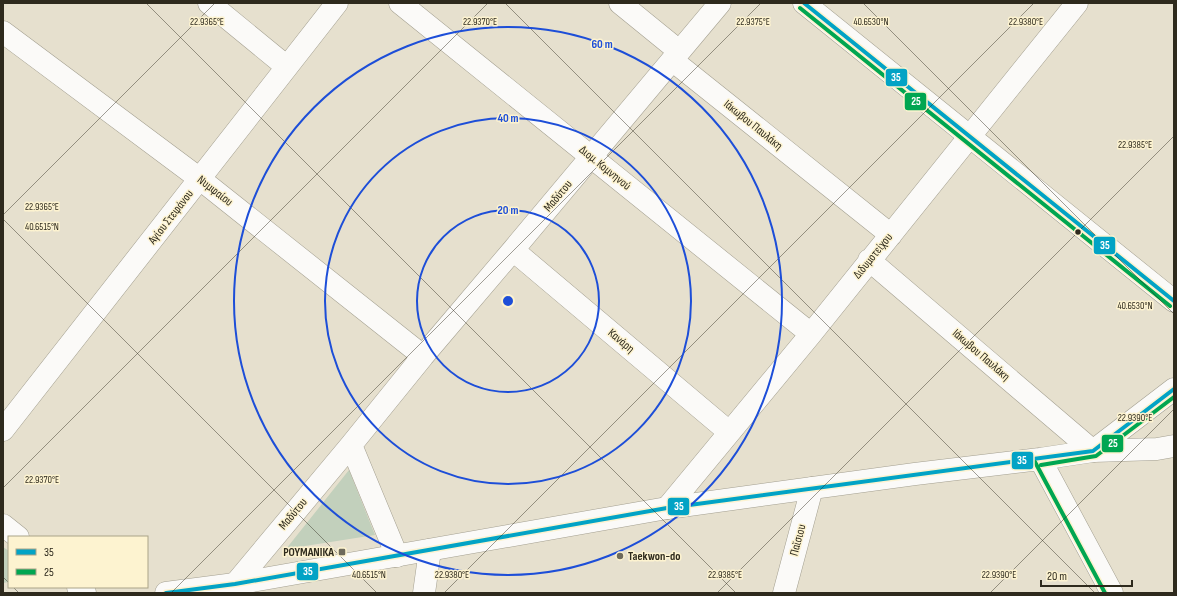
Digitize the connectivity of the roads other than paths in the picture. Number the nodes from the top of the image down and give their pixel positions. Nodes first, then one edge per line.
1 (210, 3) edge
2 (337, 3) edge
3 (400, 3) edge
4 (620, 3) edge
5 (720, 3) edge
6 (804, 3) edge
7 (1077, 3) edge
8 (3, 32) edge
9 (676, 56) junction
10 (287, 67) junction
11 (970, 137) junction
12 (591, 157) junction
13 (200, 179) junction
14 (890, 235) junction
15 (513, 250) junction
16 (869, 260) junction
17 (1174, 301) edge
18 (811, 334) junction
19 (423, 356) junction
20 (1174, 389) edge
21 (10, 406) edge
22 (3, 430) edge
23 (729, 432) junction
24 (351, 445) junction
25 (1174, 446) edge
26 (1093, 451) junction
27 (1040, 459) junction
28 (812, 488) junction
29 (667, 508) junction
30 (3, 525) edge
31 (17, 536) edge
32 (430, 550) junction
33 (397, 556) junction
34 (235, 584) junction
35 (166, 593) edge
36 (424, 593) edge
37 (784, 593) edge
38 (1112, 593) edge

1 - 10 street
2 - 10 street, Αγίου Στεφάνου
3 - 12 street, Διομ. Κομνηνού
4 - 9 street, Ιάκωβου Παυλάκη
5 - 9 street, Μαδύτου
6 - 11 street
7 - 11 street, Διδυμοτείχου
8 - 13 street, Νυμφαίου
9 - 12 street, Μαδύτου
9 - 14 street, Ιάκωβου Παυλάκη
10 - 13 street, Αγίου Στεφάνου
11 - 14 street, Διδυμοτείχου
11 - 17 street
12 - 15 street, Μαδύτου
12 - 18 street, Διομ. Κομνηνού
13 - 19 street, Νυμφαίου
13 - 21 street, Αγίου Στεφάνου
14 - 16 street, Διδυμοτείχου
15 - 19 street, Μαδύτου
15 - 23 street, Κανάρη
16 - 18 street, Διδυμοτείχου
16 - 26 street, Ιάκωβου Παυλάκη
18 - 23 street, Διδυμοτείχου
19 - 24 street, Μαδύτου
20 - 26 street
21 - 22 street, Αγίου Στεφάνου
23 - 29 street, Διδυμοτείχου
24 - 33 street
24 - 34 street, Μαδύτου
25 - 26 street
26 - 27 street
27 - 28 street
27 - 38 street
28 - 29 street
28 - 37 street, Παϊσιου
29 - 32 street
30 - 31 street
32 - 33 street
32 - 36 street
33 - 34 street
34 - 35 street

